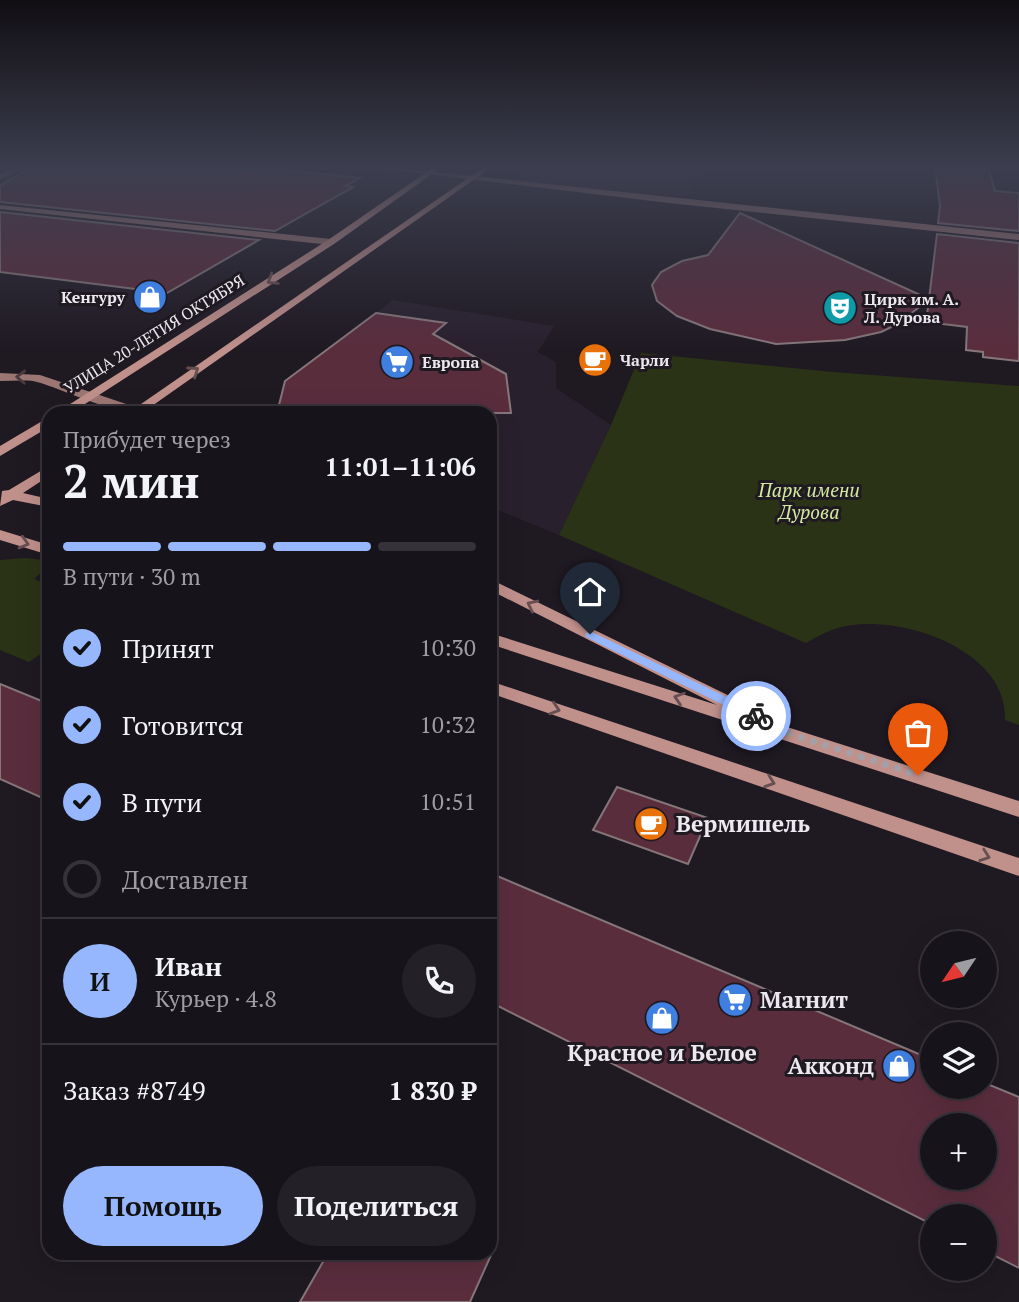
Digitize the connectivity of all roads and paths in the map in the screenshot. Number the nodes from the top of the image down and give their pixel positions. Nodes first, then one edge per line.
1 (200, 228) edge
2 (351, 228) edge
3 (400, 228) edge
4 (933, 228) edge
5 (1019, 237) edge
6 (331, 242) junction
7 (0, 377) edge
8 (87, 397) junction
9 (73, 406) edge
10 (118, 406) edge
11 (147, 406) edge
12 (42, 425) edge
13 (0, 452) edge
14 (42, 474) edge
15 (4, 496) edge
16 (42, 502) edge
17 (0, 535) edge
18 (42, 548) edge
19 (497, 587) edge
20 (497, 640) edge
21 (497, 689) edge
22 (791, 734) junction
23 (1019, 809) edge
24 (1019, 867) edge

1 - 6 street
2 - 6 main road, УЛИЦА 20-ЛЕТИЯ ОКТЯБРЯ
11 -> 3 main road
4 - 5 street
6 -> 8 main road, УЛИЦА 20-ЛЕТИЯ ОКТЯБРЯ
8 -> 7 street
8 - 9 main road, УЛИЦА 20-ЛЕТИЯ ОКТЯБРЯ
8 - 10 street
12 - 13 main road
14 - 15 main road
15 - 16 main road
17 -> 18 main road
22 -> 19 main road
22 -> 20 main road
21 -> 24 main road
22 - 23 main road

